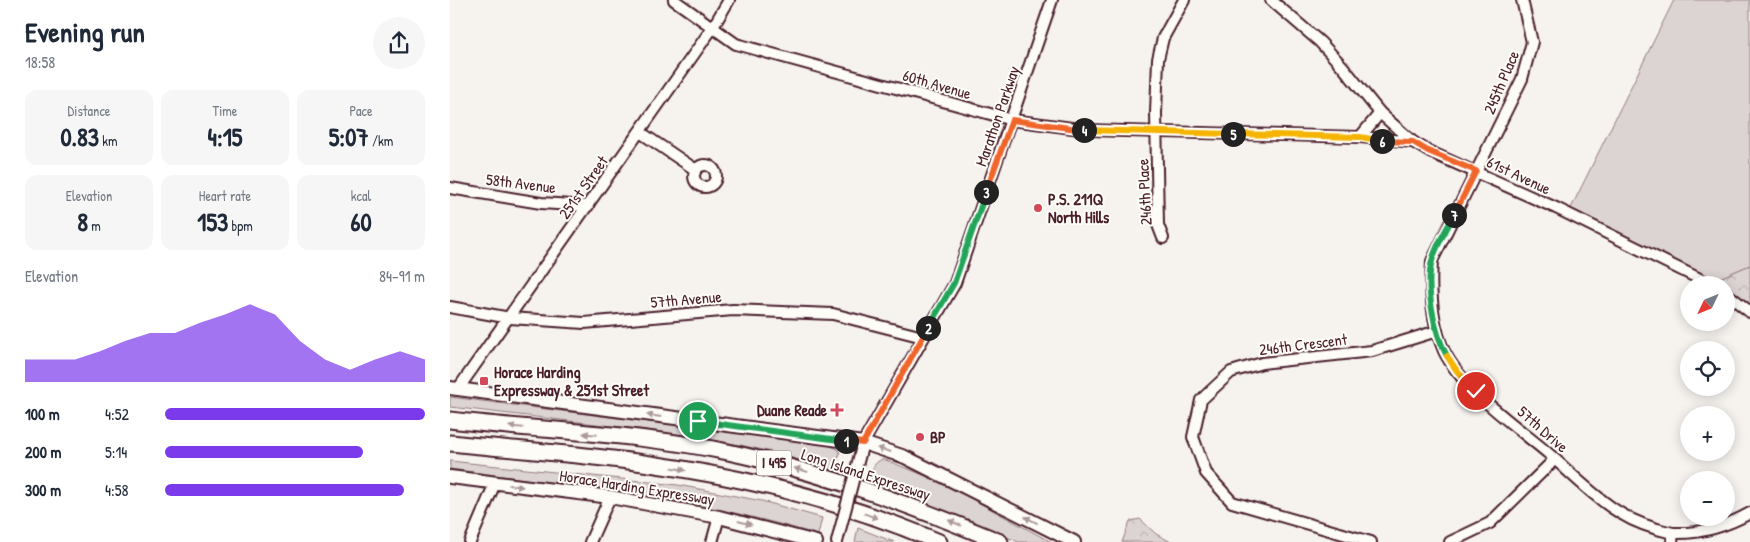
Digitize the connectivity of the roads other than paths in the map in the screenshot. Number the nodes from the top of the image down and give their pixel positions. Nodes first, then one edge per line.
1 (674, 0) edge
2 (729, 0) edge
3 (1052, 0) edge
4 (1184, 0) edge
5 (1271, 0) edge
6 (1522, 0) edge
7 (713, 26) junction
8 (1380, 113) junction
9 (1012, 120) junction
10 (1157, 130) junction
11 (640, 132) junction
12 (1360, 137) junction
13 (1413, 142) junction
14 (696, 170) dead end
15 (1476, 171) junction
16 (450, 188) edge
17 (588, 206) junction
18 (1163, 238) dead end
19 (1693, 276) edge
20 (1735, 301) edge
21 (450, 308) edge
22 (1750, 312) edge
23 (510, 318) junction
24 (1437, 331) junction
25 (923, 337) junction
26 (454, 389) edge
27 (450, 418) edge
28 (450, 442) edge
29 (863, 443) junction
30 (1555, 459) junction
31 (450, 477) edge
32 (495, 483) junction
33 (610, 498) junction
34 (1750, 513) edge
35 (719, 516) junction
36 (1672, 537) edge
37 (470, 542) edge
38 (590, 542) edge
39 (712, 542) edge
40 (816, 542) edge
41 (837, 542) edge
42 (939, 542) edge
43 (1000, 542) edge
44 (1074, 542) edge
45 (1371, 542) edge
46 (1450, 542) edge

1 - 7 street, 60th Avenue
2 - 7 street, 251st Street
3 - 9 street, Marathon Parkway
4 - 10 street, 246th Place
5 - 8 street, 61st Avenue
6 - 15 street, 245th Place
7 - 9 street, 60th Avenue
7 - 11 street, 251st Street
8 - 12 street
8 - 13 street, 61st Avenue
9 - 10 street, 60th Avenue
9 - 25 street, Marathon Parkway
10 - 12 street, 60th Avenue
10 - 18 street, 246th Place
11 - 14 street
11 - 17 street, 251st Street
12 - 13 street, 60th Avenue
13 - 15 street, 61st Avenue
15 - 19 street, 61st Avenue
15 - 24 street, 57th Drive
16 - 17 street, 58th Avenue
17 - 23 street, 251st Street
20 - 22 street
21 - 23 street, 57th Avenue
23 - 25 street, 57th Avenue
23 - 26 street, 251st Street
24 - 30 street, 57th Drive
24 - 45 street, 246th Crescent
25 - 29 street, Marathon Parkway
29 -> 26 main road
43 -> 27 highway, Long Island Expressway / I 495
28 -> 42 highway, I 495
29 - 41 street, Marathon Parkway, bridge
44 -> 29 main road
30 - 36 street, 57th Drive
30 - 46 street
31 - 32 main road, Horace Harding Expressway
32 -> 33 main road, Horace Harding Expressway
32 - 37 street
33 - 35 main road, Horace Harding Expressway
33 - 38 street
34 - 36 street, 57th Drive
35 - 39 street
35 -> 40 main road, Horace Harding Expressway

